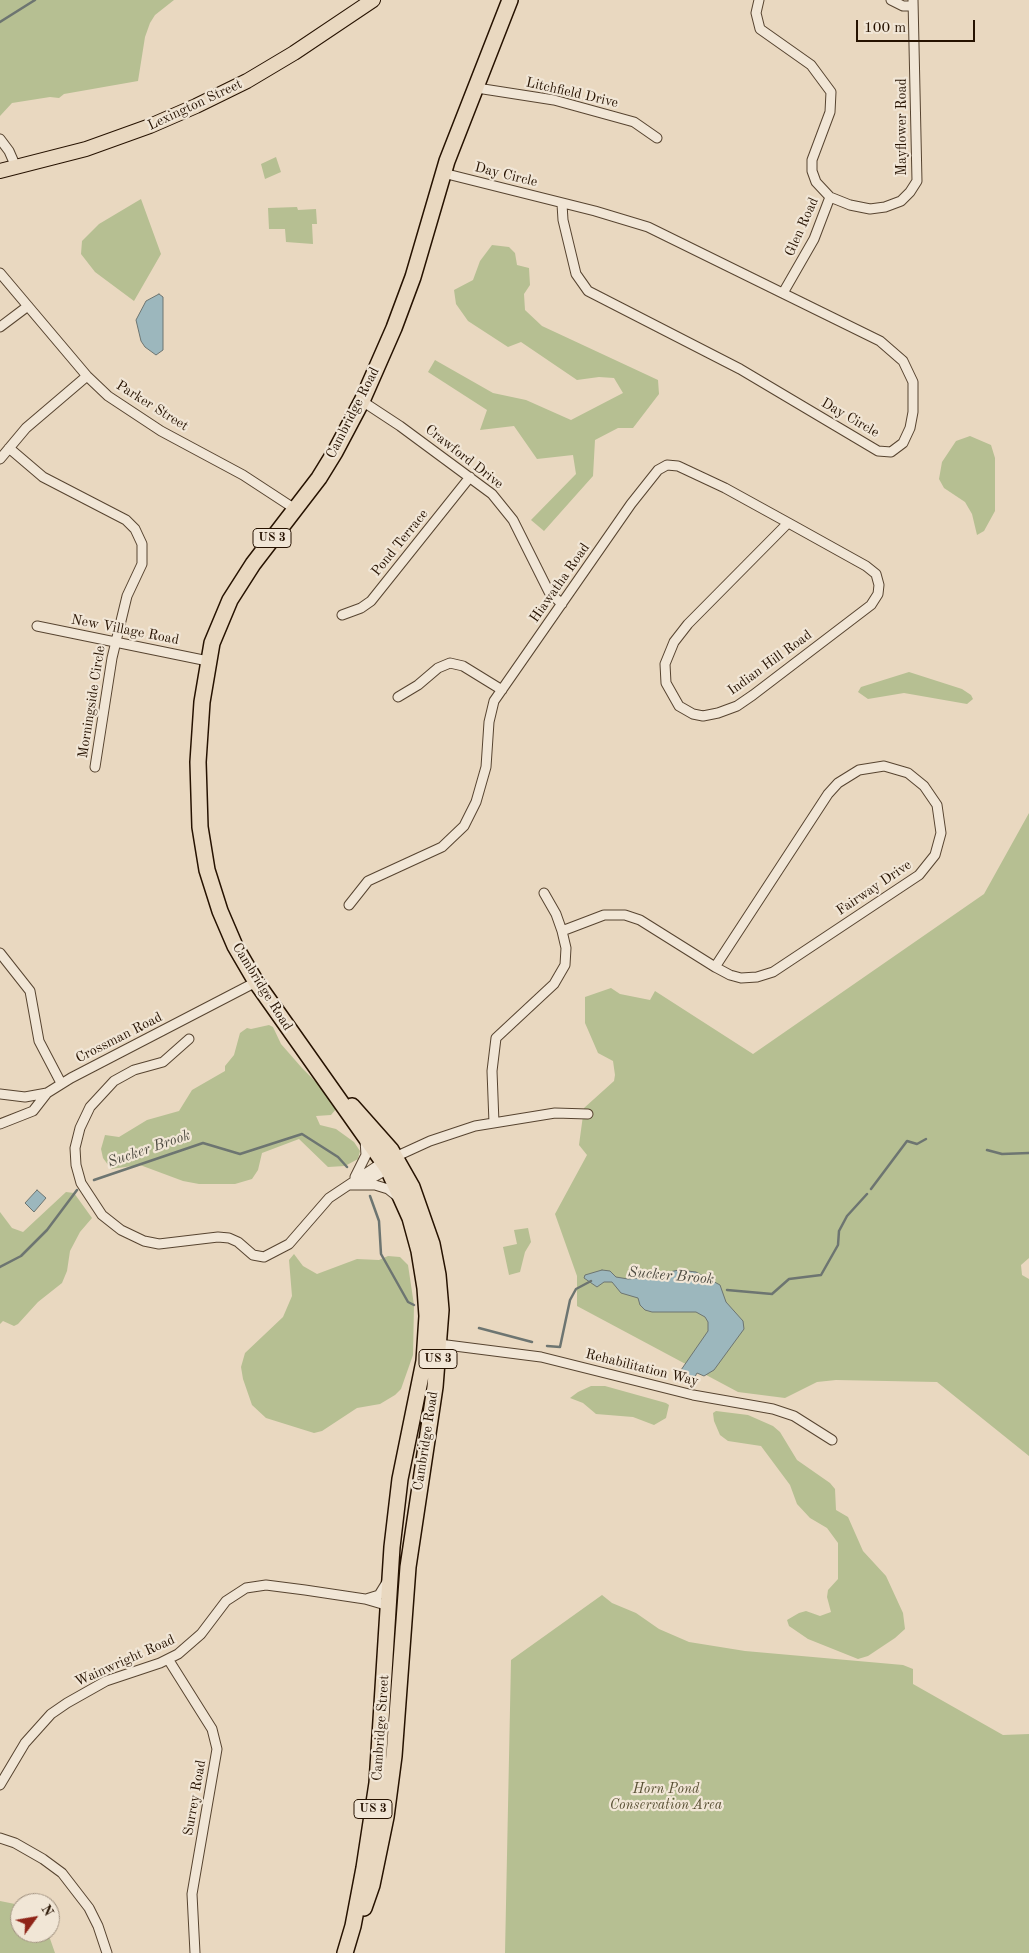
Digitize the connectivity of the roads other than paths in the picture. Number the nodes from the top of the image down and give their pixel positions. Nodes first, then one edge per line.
1 (373, 0) edge
2 (510, 0) edge
3 (759, 0) edge
4 (891, 0) edge
5 (913, 3) edge
6 (477, 88) junction
7 (657, 138) dead end
8 (0, 139) edge
9 (16, 168) junction
10 (0, 171) edge
11 (443, 173) junction
12 (830, 197) junction
13 (562, 204) junction
14 (0, 273) edge
15 (783, 293) junction
16 (28, 306) junction
17 (0, 327) edge
18 (87, 376) junction
19 (362, 401) junction
20 (9, 448) junction
21 (0, 459) edge
22 (470, 477) junction
23 (295, 510) junction
24 (788, 523) junction
25 (879, 585) joint
26 (562, 604) junction
27 (342, 615) dead end
28 (37, 626) dead end
29 (116, 641) junction
30 (208, 661) junction
31 (502, 690) junction
32 (398, 696) dead end
33 (95, 767) dead end
34 (544, 893) dead end
35 (349, 905) dead end
36 (562, 931) junction
37 (0, 953) edge
38 (715, 967) junction
39 (256, 982) junction
40 (188, 1039) dead end
41 (325, 1080) junction
42 (61, 1084) junction
43 (47, 1093) junction
44 (0, 1094) edge
45 (588, 1114) dead end
46 (494, 1123) junction
47 (0, 1124) edge
48 (362, 1133) junction
49 (389, 1162) junction
50 (360, 1184) junction
51 (350, 1186) junction
52 (410, 1218) junction
53 (439, 1344) junction
54 (409, 1437) junction
55 (426, 1440) junction
56 (832, 1440) dead end
57 (391, 1557) junction
58 (408, 1567) joint
59 (366, 1599) junction
60 (389, 1606) junction
61 (168, 1659) junction
62 (383, 1690) junction
63 (399, 1690) junction
64 (0, 1785) edge
65 (0, 1838) edge
66 (353, 1926) junction
67 (107, 1953) edge
68 (195, 1953) edge
69 (345, 1953) edge

1 - 9 main road, Lexington Street
2 - 6 highway, Cambridge Road / US 3
3 - 12 street
4 - 5 street
5 - 12 street, Mayflower Road
6 - 7 street, Litchfield Drive
6 - 11 highway, Cambridge Road / US 3
8 - 9 street
9 - 10 main road, Lexington Street
11 - 13 street, Day Circle
11 - 19 highway, Cambridge Road / US 3
12 - 15 street, Glen Road
13 - 15 street, Day Circle
13 - 15 street, Day Circle
14 - 16 street, Parker Street
16 - 17 street
16 - 18 street, Parker Street
18 - 20 street
18 - 23 street, Parker Street
19 - 22 street, Crawford Drive
19 - 23 highway, Cambridge Road / US 3
20 - 21 street
20 - 29 street, Morningside Circle
22 - 26 street, Crawford Drive
22 - 27 street, Pond Terrace
23 - 30 highway, Cambridge Road / US 3
24 - 25 street, Hiawatha Road
24 - 25 street, Indian Hill Road
24 - 26 street, Hiawatha Road
26 - 31 street, Hiawatha Road
28 - 29 street, New Village Road
29 - 30 street, New Village Road
29 - 33 street, Morningside Circle
30 - 39 highway, Cambridge Road / US 3
31 - 32 street
31 - 35 street, Hiawatha Road
34 - 36 street
36 - 38 street, Fairway Drive
36 - 46 street
37 - 42 street
38 - 38 street, Fairway Drive
39 - 41 highway, Cambridge Road / US 3
39 - 42 street, Crossman Road
40 - 51 street
41 - 48 highway, Cambridge Road / US 3
41 - 49 highway, Cambridge Road / US 3
42 - 43 street, Crossman Road
43 - 44 street
43 - 47 street, Crossman Road
45 - 46 street
46 - 49 street
48 - 49 highway, Cambridge Road / US 3
48 - 51 street
49 - 50 street
49 - 51 street
49 - 52 highway, Cambridge Road / US 3
49 - 53 highway, Cambridge Road / US 3
50 - 51 street
50 - 52 street
52 - 54 highway, Cambridge Road / US 3
53 - 55 highway, Cambridge Road / US 3
53 - 56 street, Rehabilitation Way
54 - 55 highway
54 - 57 highway, Cambridge Road / US 3
55 - 58 highway, Cambridge Road / US 3
57 - 59 street
57 - 60 highway, Cambridge Street / US 3
58 - 63 highway, Cambridge Street / US 3
59 - 60 street, Wainwright Road
59 - 61 street, Wainwright Road
60 - 62 highway, Cambridge Street / US 3
61 - 64 street, Wainwright Road
61 - 68 street, Surrey Road
62 - 63 highway
62 - 66 highway, Cambridge Street / US 3
63 - 66 highway, Cambridge Street / US 3
65 - 67 street
66 - 69 highway, Cambridge Street / US 3

